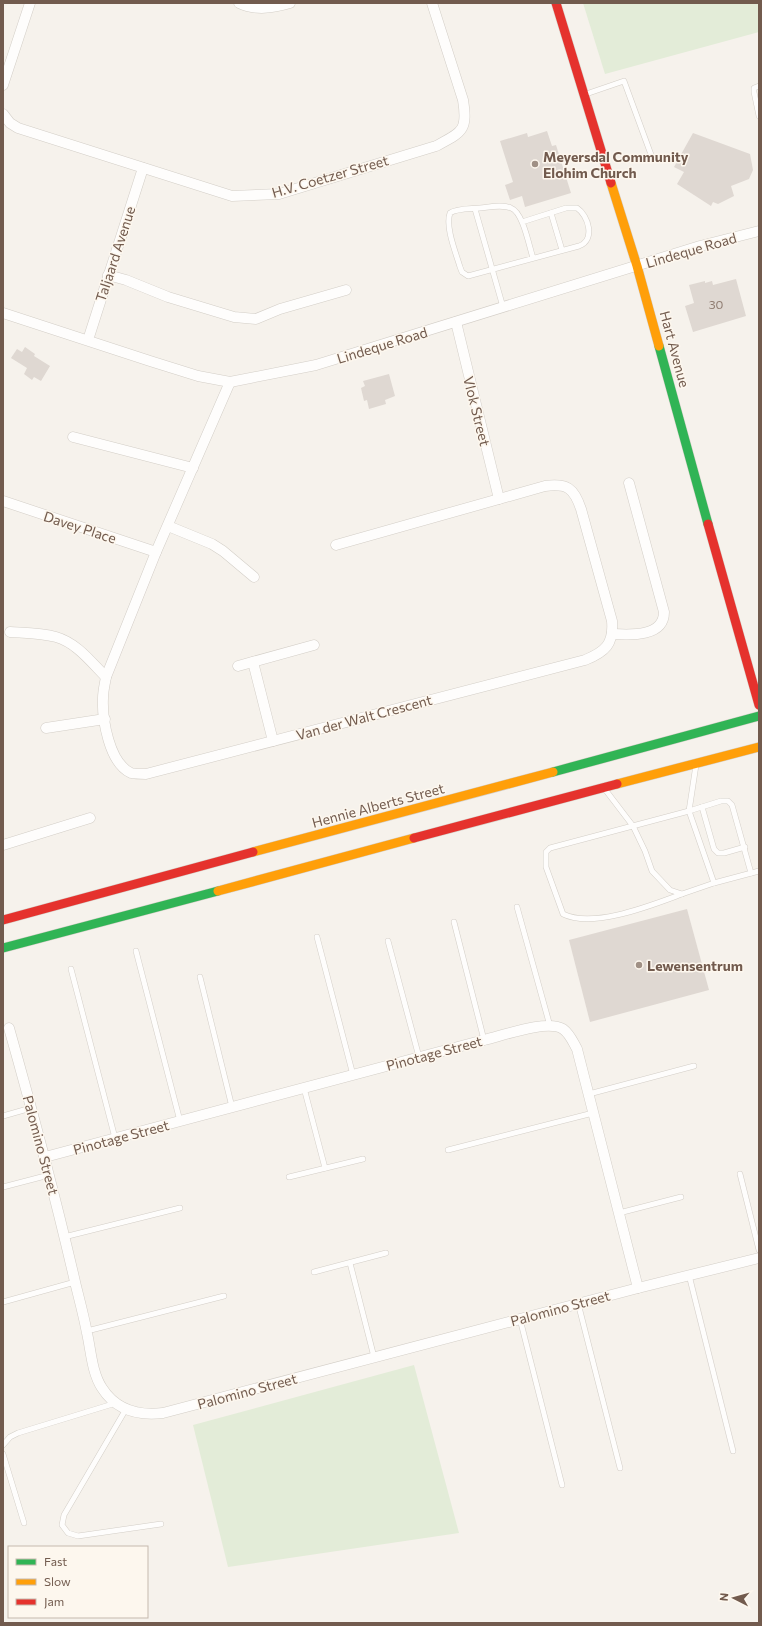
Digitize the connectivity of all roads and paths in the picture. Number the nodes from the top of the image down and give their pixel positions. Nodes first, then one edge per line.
1 (30, 3) edge
2 (239, 3) edge
3 (290, 3) edge
4 (432, 3) edge
5 (556, 3) edge
6 (3, 85) edge
7 (759, 86) edge
8 (584, 95) junction
9 (3, 114) edge
10 (759, 116) edge
11 (653, 160) dead end
12 (143, 168) junction
13 (475, 209) junction
14 (551, 213) junction
15 (522, 222) junction
16 (759, 231) edge
17 (562, 250) junction
18 (533, 258) junction
19 (637, 266) junction
20 (493, 270) junction
21 (108, 275) junction
22 (346, 290) dead end
23 (503, 307) junction
24 (3, 313) edge
25 (456, 322) junction
26 (88, 340) junction
27 (230, 382) junction
28 (73, 437) dead end
29 (193, 468) junction
30 (629, 483) dead end
31 (499, 499) junction
32 (3, 501) edge
33 (168, 526) junction
34 (336, 544) dead end
35 (156, 552) junction
36 (254, 577) dead end
37 (10, 632) dead end
38 (613, 634) junction
39 (314, 646) dead end
40 (253, 662) junction
41 (238, 666) dead end
42 (106, 677) junction
43 (759, 705) edge
44 (759, 716) edge
45 (104, 719) junction
46 (46, 728) dead end
47 (273, 741) junction
48 (759, 747) edge
49 (697, 762) junction
50 (604, 788) junction
51 (702, 807) junction
52 (689, 811) junction
53 (90, 818) dead end
54 (633, 826) junction
55 (3, 845) edge
56 (745, 847) junction
57 (759, 871) edge
58 (751, 873) junction
59 (714, 883) junction
60 (682, 894) junction
61 (517, 907) dead end
62 (3, 920) edge
63 (454, 922) dead end
64 (318, 937) dead end
65 (388, 941) dead end
66 (3, 948) edge
67 (136, 951) dead end
68 (71, 969) dead end
69 (200, 977) dead end
70 (550, 1026) junction
71 (6, 1028) edge
72 (484, 1040) junction
73 (419, 1057) junction
74 (694, 1066) dead end
75 (353, 1075) junction
76 (304, 1088) junction
77 (588, 1094) junction
78 (232, 1107) junction
79 (31, 1108) junction
80 (593, 1113) junction
81 (3, 1116) edge
82 (180, 1121) junction
83 (115, 1138) junction
84 (448, 1150) dead end
85 (45, 1157) junction
86 (363, 1159) dead end
87 (326, 1168) junction
88 (740, 1174) dead end
89 (49, 1175) junction
90 (289, 1177) dead end
91 (3, 1187) edge
92 (680, 1197) dead end
93 (180, 1208) dead end
94 (619, 1213) junction
95 (64, 1237) junction
96 (759, 1250) edge
97 (386, 1253) dead end
98 (759, 1258) edge
99 (350, 1263) junction
100 (314, 1272) dead end
101 (689, 1275) junction
102 (75, 1282) junction
103 (638, 1288) junction
104 (224, 1296) dead end
105 (3, 1302) edge
106 (578, 1303) junction
107 (520, 1319) junction
108 (87, 1331) junction
109 (374, 1357) junction
110 (116, 1404) junction
111 (126, 1409) junction
112 (3, 1445) edge
113 (733, 1451) dead end
114 (3, 1454) edge
115 (620, 1468) dead end
116 (562, 1485) dead end
117 (24, 1523) dead end
118 (161, 1524) dead end

1 - 6 street
2 - 3 street
4 - 12 street, H.V. Coetzer Street
5 - 8 street, Hart Avenue
7 - 10 lane
8 - 11 lane
8 - 19 street, Hart Avenue
9 - 12 street, H.V. Coetzer Street
12 - 21 street, Taljaard Avenue
13 - 15 lane
13 - 20 lane
13 - 20 lane
14 - 15 lane
14 - 17 lane
14 - 17 lane
15 - 18 lane
16 - 19 street, Lindeque Road
17 - 18 lane
18 - 20 lane
19 - 23 street, Lindeque Road
19 - 43 street, Hart Avenue
20 - 23 lane
21 - 22 street
21 - 26 street, Taljaard Avenue
23 - 25 street, Lindeque Road
24 - 26 street, Lindeque Road
25 - 27 street, Lindeque Road
25 - 31 street, Vlok Street
26 - 27 street, Lindeque Road
27 - 29 street, Van der Walt Crescent
28 - 29 street
29 - 33 street, Van der Walt Crescent
30 - 38 street
31 - 34 street
31 - 38 street
32 - 35 street, Davey Place
33 - 35 street, Van der Walt Crescent
33 - 36 street
35 - 42 street, Van der Walt Crescent
37 - 42 street
38 - 47 street, Van der Walt Crescent
39 - 40 street
40 - 41 street
40 - 47 street
42 - 45 street, Van der Walt Crescent
44 - 62 street, Hennie Alberts Street
45 - 46 street
45 - 47 street, Van der Walt Crescent
48 - 49 street
49 - 50 street
49 - 52 lane
50 - 54 lane
50 - 66 street
51 - 52 lane
51 - 56 lane
51 - 56 lane
52 - 54 lane
52 - 59 lane
53 - 55 street
54 - 60 lane
54 - 60 lane
56 - 58 lane
57 - 58 lane
58 - 59 lane
59 - 60 lane
61 - 70 lane
63 - 72 lane
64 - 75 lane
65 - 73 lane
67 - 82 lane
68 - 83 lane
69 - 78 lane
70 - 72 street, Pinotage Street
70 - 77 street, Pinotage Street
71 - 79 street, Palomino Street
72 - 73 street, Pinotage Street
73 - 75 street, Pinotage Street
74 - 77 lane
75 - 76 street, Pinotage Street
76 - 78 street, Pinotage Street
76 - 87 lane
77 - 80 street, Pinotage Street
78 - 82 street, Pinotage Street
79 - 81 lane
79 - 85 street, Palomino Street
80 - 84 lane
80 - 94 street, Pinotage Street
82 - 83 street, Pinotage Street
83 - 85 street, Pinotage Street
85 - 89 street, Palomino Street
86 - 87 lane
87 - 90 lane
88 - 96 lane
89 - 91 lane
89 - 95 street, Palomino Street
92 - 94 lane
93 - 95 lane
94 - 103 street, Pinotage Street
95 - 102 street, Palomino Street
97 - 99 lane
98 - 101 street, Palomino Street
99 - 100 lane
99 - 109 lane
101 - 103 street, Palomino Street
101 - 113 lane
102 - 105 lane
102 - 108 street, Palomino Street
103 - 106 street, Palomino Street
104 - 108 lane
106 - 107 street, Palomino Street
106 - 115 lane
107 - 109 street, Palomino Street
107 - 116 lane
108 - 110 street, Palomino Street
109 - 111 street, Palomino Street
110 - 111 street, Palomino Street
110 - 112 lane
111 - 118 lane
114 - 117 lane

